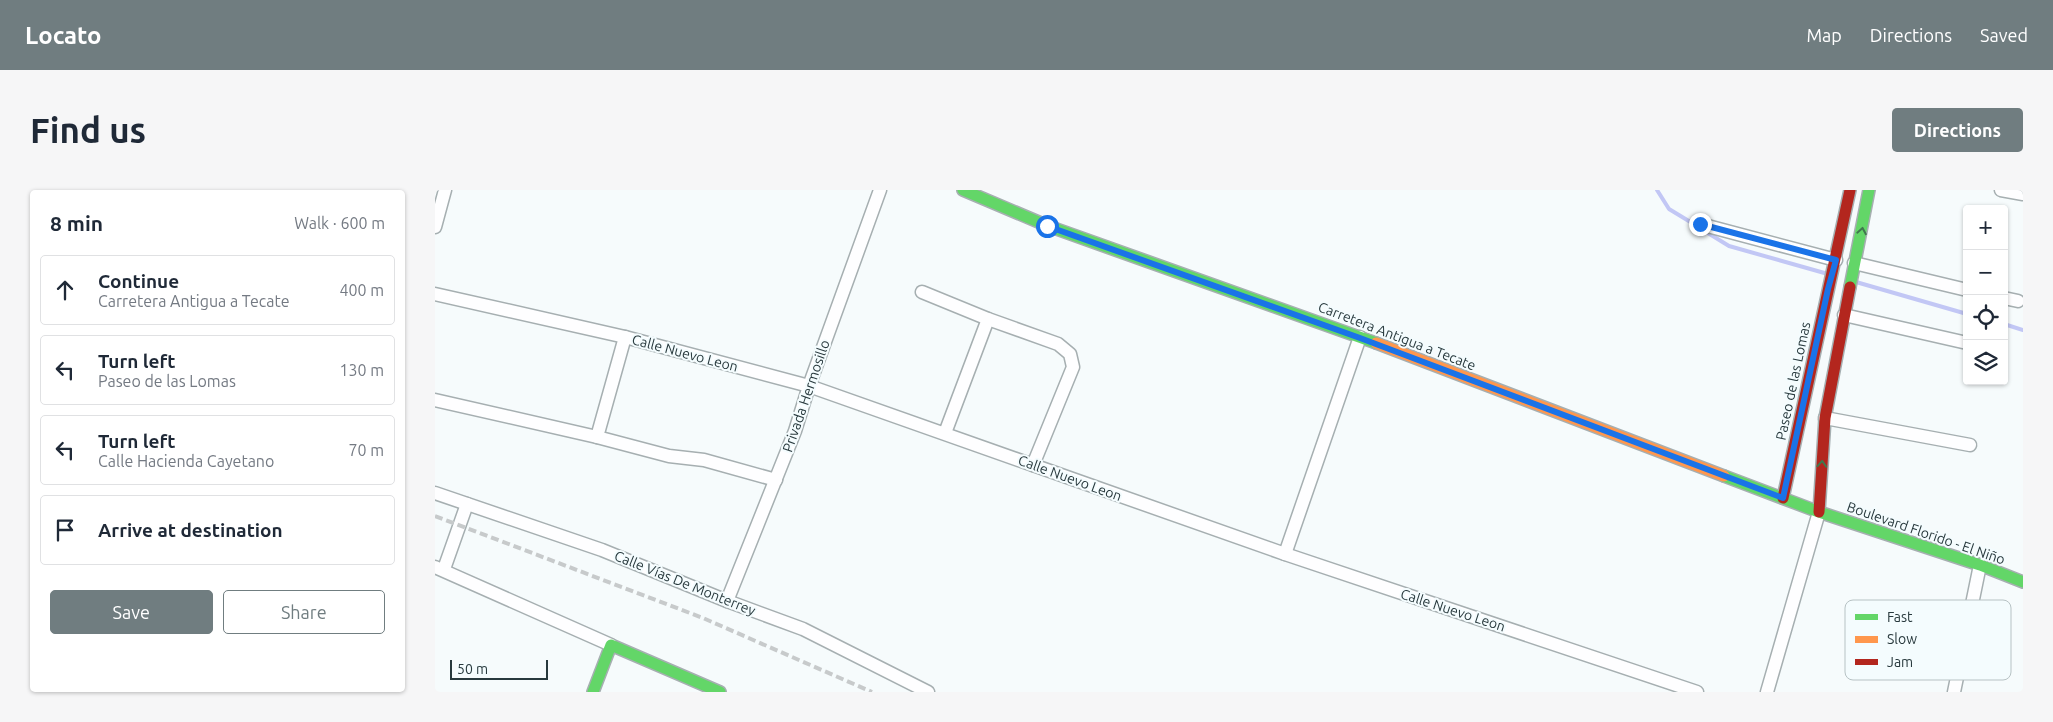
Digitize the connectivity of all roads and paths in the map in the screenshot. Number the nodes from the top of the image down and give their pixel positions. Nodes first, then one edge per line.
1 (445, 190) edge
2 (880, 190) edge
3 (963, 190) edge
4 (1850, 190) edge
5 (1869, 190) edge
6 (2001, 190) edge
7 (2023, 194) edge
8 (1700, 224) dead end
9 (435, 227) edge
10 (1835, 265) junction
11 (1853, 268) junction
12 (1963, 289) edge
13 (922, 292) dead end
14 (435, 294) edge
15 (2008, 299) edge
16 (2018, 301) dead end
17 (1844, 315) junction
18 (988, 319) junction
19 (625, 337) junction
20 (1360, 338) junction
21 (1963, 341) edge
22 (1813, 356) junction
23 (1835, 362) junction
24 (809, 386) junction
25 (435, 400) edge
26 (1825, 418) junction
27 (945, 433) junction
28 (597, 437) junction
29 (1970, 445) dead end
30 (1033, 465) junction
31 (776, 480) junction
32 (435, 493) edge
33 (1783, 498) junction
34 (467, 504) junction
35 (1819, 512) junction
36 (1285, 554) junction
37 (1980, 565) junction
38 (439, 568) edge
39 (2023, 582) edge
40 (1973, 600) edge
41 (727, 601) junction
42 (611, 645) junction
43 (593, 692) edge
44 (720, 692) edge
45 (927, 692) edge
46 (1697, 692) edge
47 (1767, 692) edge

1 - 9 street
2 - 24 street, Privada Hermosillo
3 - 20 main road, Carretera Antigua a Tecate
4 - 10 main road, Paseo de las Lomas
11 -> 5 main road
6 - 7 street
8 - 10 street
10 - 22 main road, Paseo de las Lomas
11 - 12 street
11 - 17 main road
13 - 18 street
14 - 19 street, Calle Nuevo Leon
15 - 16 street
17 - 21 street
17 - 23 main road
18 - 27 street
18 - 30 street
19 - 24 street, Calle Nuevo Leon
19 - 28 street
20 - 33 main road, Carretera Antigua a Tecate
20 - 36 street
22 - 23 main road
22 - 33 main road, Paseo de las Lomas
23 - 26 main road
24 - 27 street, Calle Nuevo Leon
24 - 31 street, Privada Hermosillo
25 - 28 street
26 - 29 street
35 -> 26 main road
27 - 30 street, Calle Nuevo Leon
28 - 31 street
30 - 36 street, Calle Nuevo Leon
31 - 41 street, Privada Hermosillo
32 - 34 street, Calle Vías De Monterrey
33 - 35 main road, Carretera Antigua a Tecate
34 - 38 street
34 - 41 street, Calle Vías De Monterrey
35 - 37 main road, Boulevard Florido - El Niño
35 - 47 street
36 - 46 street, Calle Nuevo Leon
37 - 39 main road, Boulevard Florido - El Niño
37 - 40 street
38 - 42 street
41 - 45 street, Calle Vías De Monterrey
42 - 43 main road
42 - 44 main road

